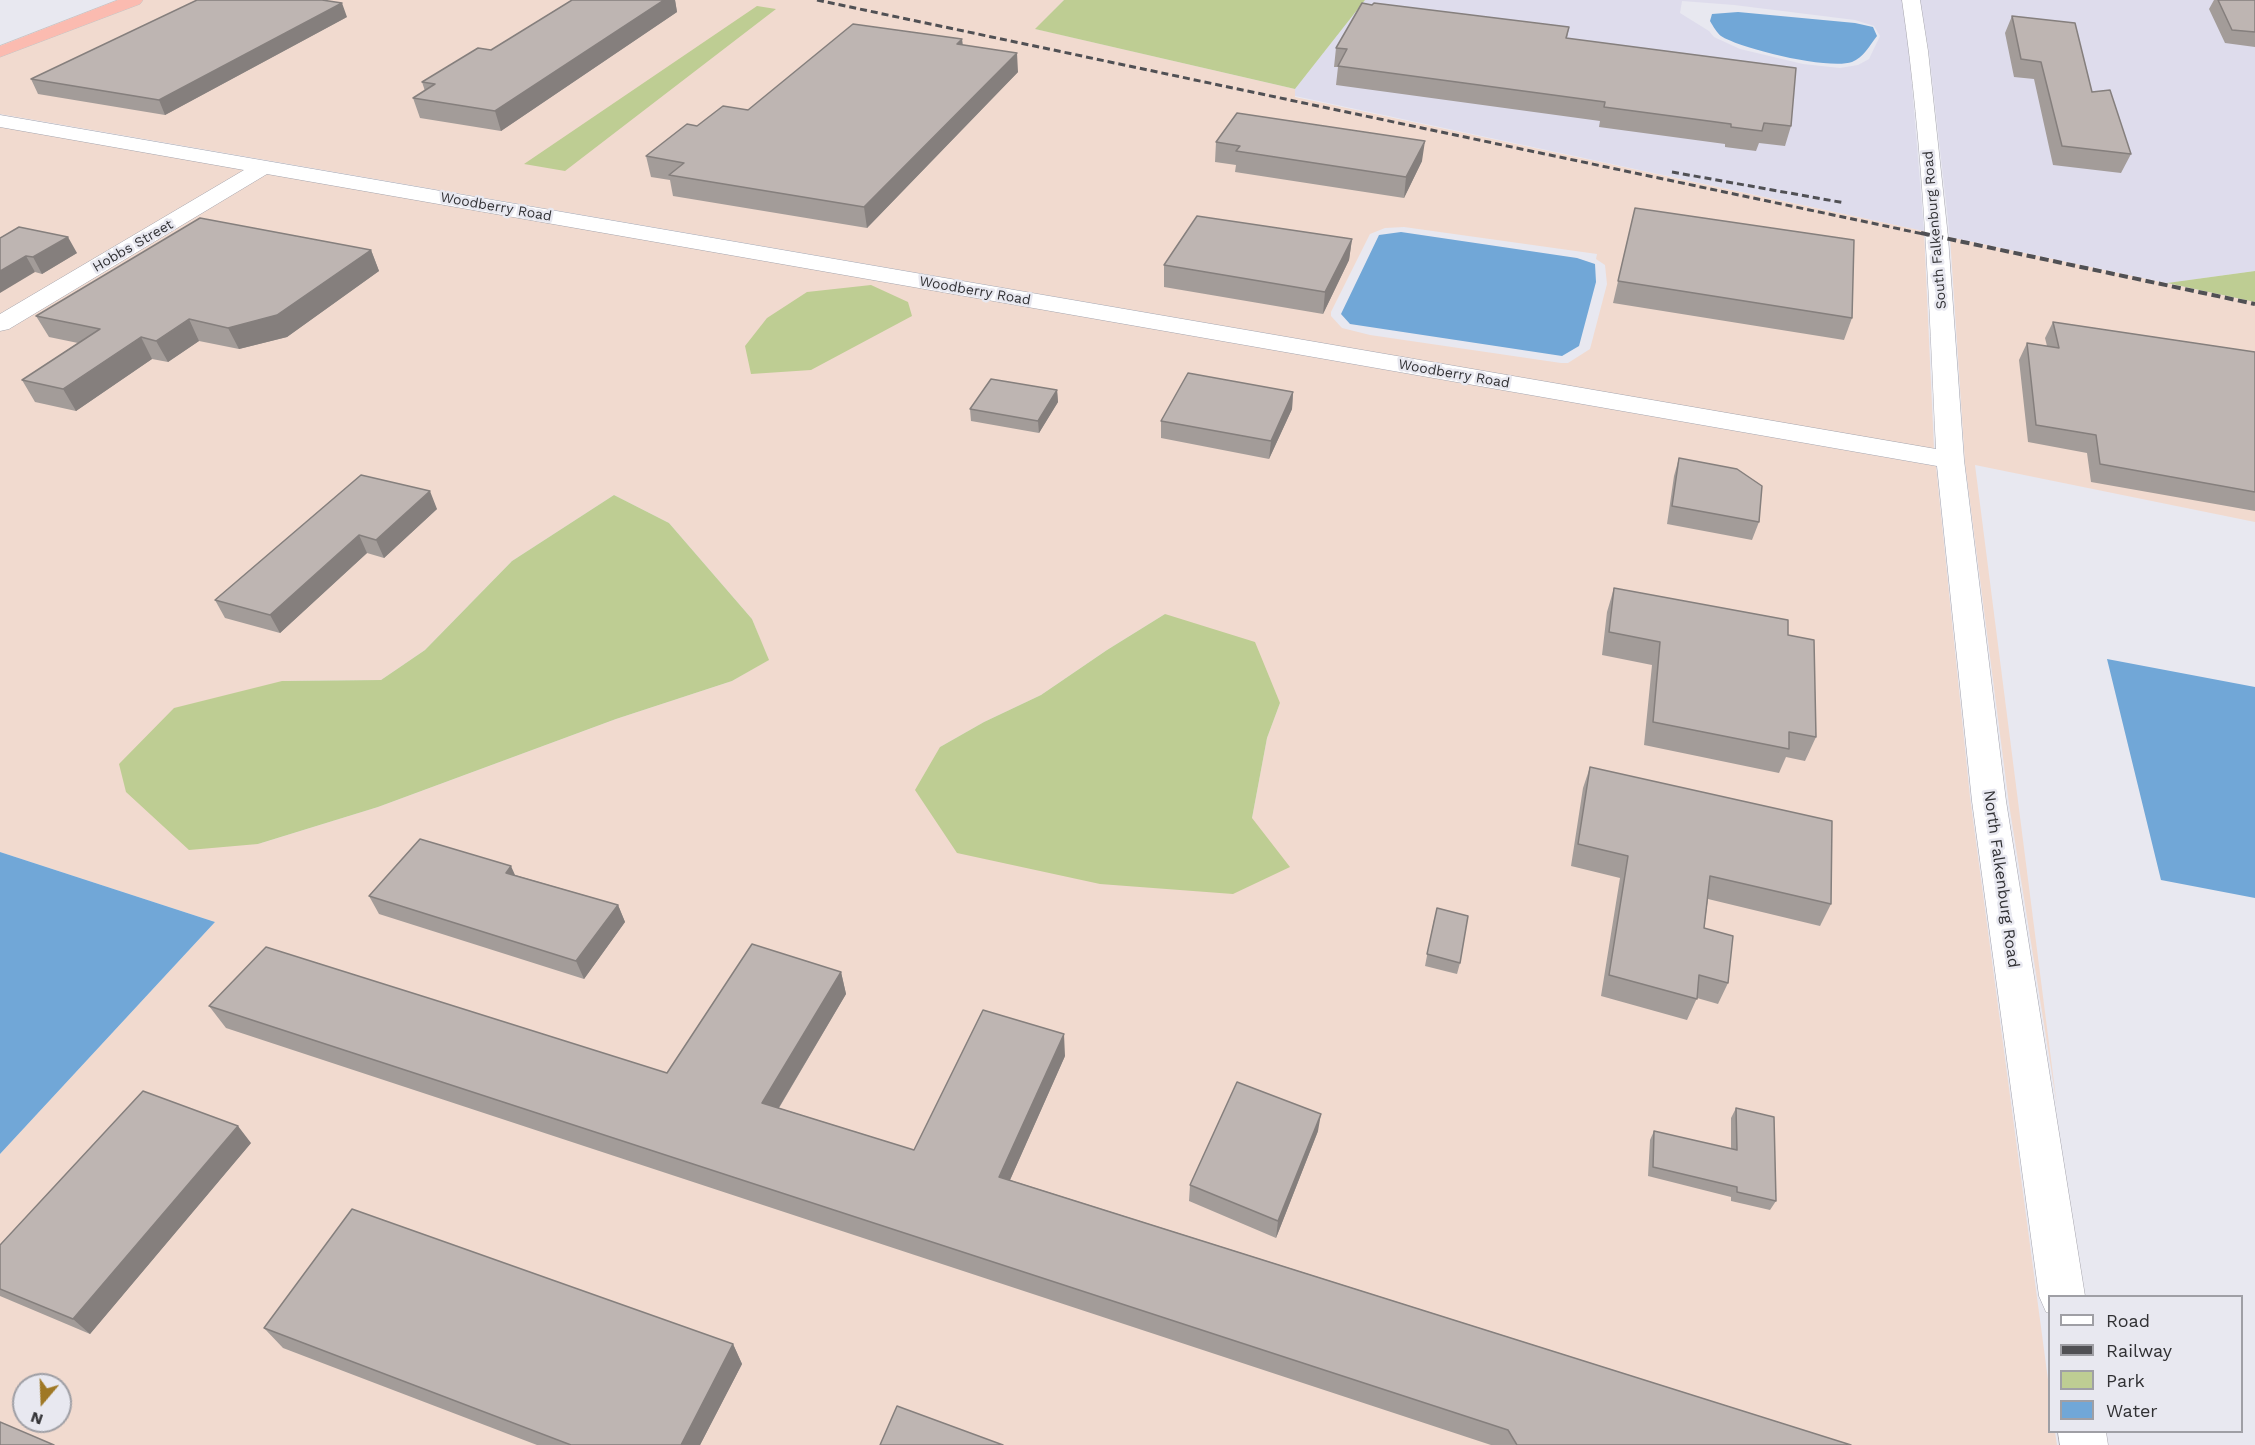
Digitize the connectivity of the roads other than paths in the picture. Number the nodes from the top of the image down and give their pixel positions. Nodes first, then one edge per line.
1 (134, 0) edge
2 (1911, 0) edge
3 (0, 52) edge
4 (0, 121) edge
5 (264, 167) junction
6 (0, 324) edge
7 (1950, 460) junction
8 (2062, 1295) edge

1 - 3 highway
2 - 7 street, South Falkenburg Road
4 - 5 street, Woodberry Road
5 - 6 street, Hobbs Street
5 - 7 street, Woodberry Road
7 - 8 street, North Falkenburg Road

